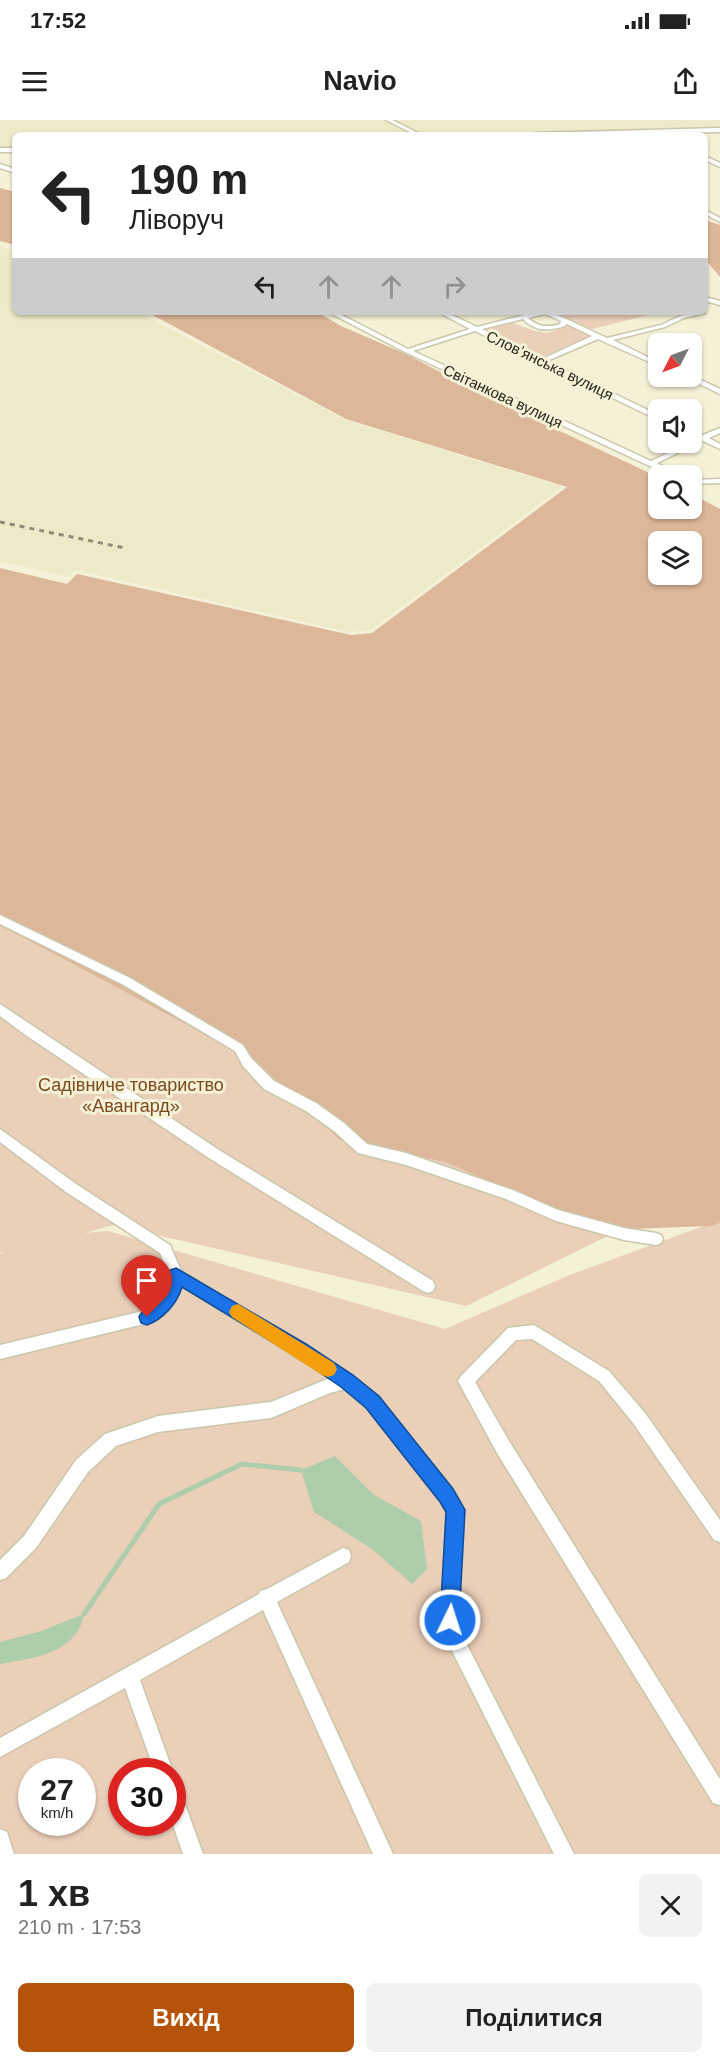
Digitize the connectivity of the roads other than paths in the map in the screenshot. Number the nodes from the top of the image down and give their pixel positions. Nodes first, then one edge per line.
1 (388, 120) edge
2 (720, 130) edge
3 (414, 132) edge
4 (653, 132) edge
5 (337, 315) edge
6 (447, 315) edge
7 (535, 315) edge
8 (552, 315) edge
9 (689, 315) edge
10 (525, 318) junction
11 (565, 320) junction
12 (476, 329) junction
13 (598, 336) junction
14 (606, 340) junction
15 (407, 351) junction
16 (648, 359) edge
17 (542, 362) junction
18 (702, 384) edge
19 (720, 392) edge
20 (648, 413) edge
21 (720, 430) edge
22 (702, 439) joint
23 (720, 447) edge
24 (673, 453) edge
25 (652, 463) junction
26 (656, 465) edge
27 (720, 481) edge
28 (702, 482) edge
29 (0, 920) edge
30 (0, 1009) edge
31 (0, 1135) edge
32 (656, 1239) dead end
33 (176, 1275) junction
34 (428, 1286) dead end
35 (0, 1352) edge
36 (347, 1381) junction
37 (720, 1534) edge
38 (343, 1556) dead end
39 (0, 1572) edge
40 (266, 1597) junction
41 (129, 1675) junction
42 (0, 1748) edge
43 (159, 1758) edge
44 (720, 1796) edge
45 (186, 1834) edge
46 (0, 1839) edge
47 (4, 1854) edge
48 (193, 1854) edge
49 (383, 1854) edge
50 (564, 1854) edge

1 - 3 street
2 - 4 main road
5 - 15 street, Світанкова вулиця
6 - 12 street, Словʼянська вулиця
7 - 10 street
8 - 11 street
9 - 14 street
10 - 11 street
10 - 12 street
11 - 13 street
12 - 15 street
12 - 17 street, Словʼянська вулиця
13 - 14 street
13 - 17 street
14 - 16 street
15 - 25 street, Світанкова вулиця
17 - 20 street, Словʼянська вулиця
18 - 19 street
21 - 22 street
22 - 23 street
24 - 25 street
25 - 26 street, Світанкова вулиця
27 - 28 street
29 - 32 street
30 - 34 street
31 - 33 street
33 - 35 street
33 - 36 street
36 - 39 street
36 - 50 street
37 - 44 street
38 - 40 street
40 - 41 street
40 - 49 street
41 - 42 street
41 - 43 street
45 - 48 street
46 - 47 street

